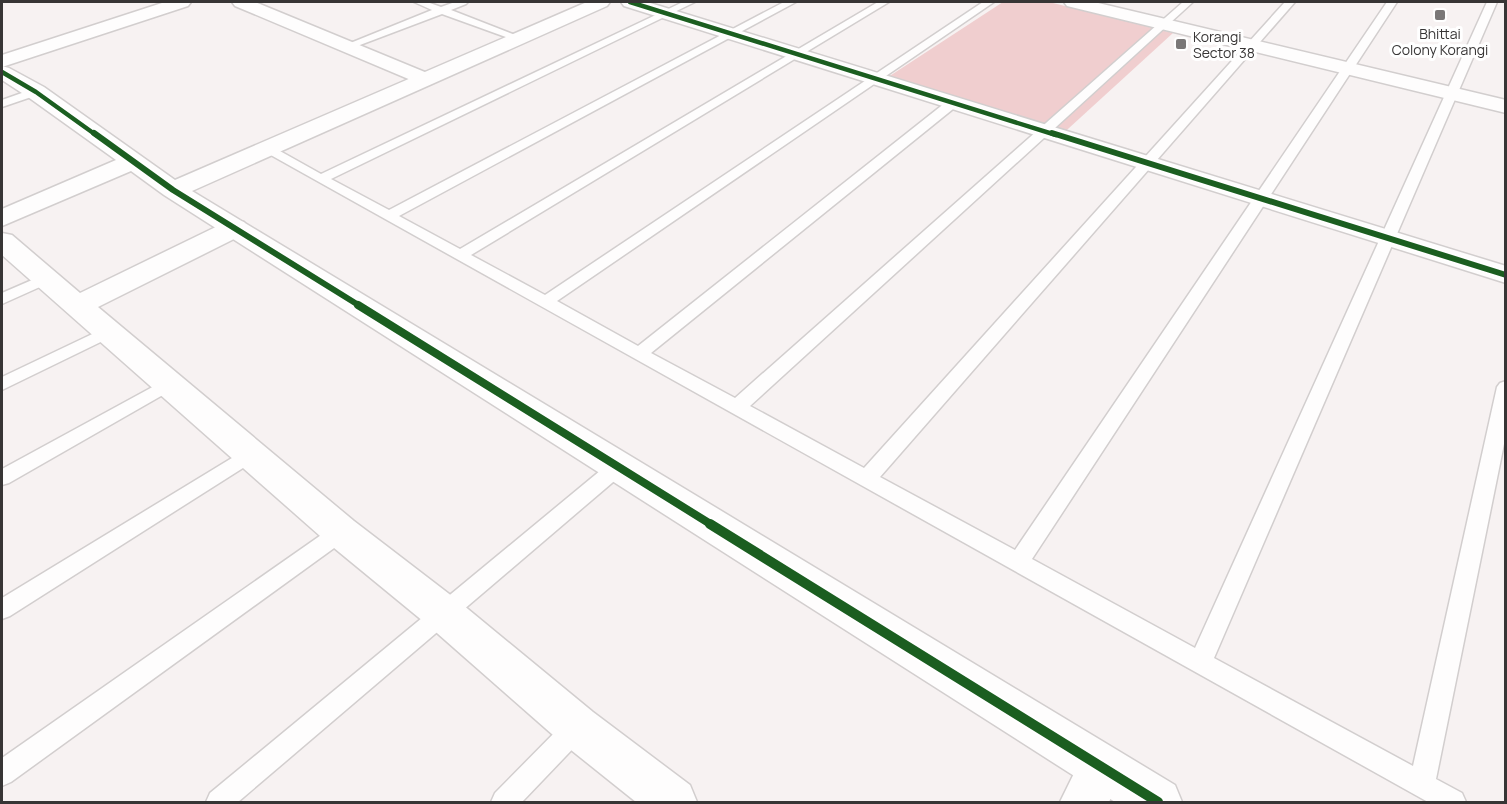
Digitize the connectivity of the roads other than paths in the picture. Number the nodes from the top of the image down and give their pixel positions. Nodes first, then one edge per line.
1 (182, 2) edge
2 (241, 2) edge
3 (419, 2) edge
4 (463, 2) edge
5 (601, 2) edge
6 (630, 2) edge
7 (690, 2) edge
8 (790, 2) edge
9 (884, 2) edge
10 (989, 2) edge
11 (1081, 2) edge
12 (1188, 2) edge
13 (1290, 2) edge
14 (1392, 2) edge
15 (1492, 2) edge
16 (442, 10) junction
17 (666, 13) junction
18 (1162, 23) junction
19 (731, 33) junction
20 (518, 38) junction
21 (1251, 45) junction
22 (348, 46) junction
23 (797, 54) junction
24 (2, 61) edge
25 (1347, 68) junction
26 (2, 72) edge
27 (876, 78) junction
28 (425, 79) junction
29 (36, 92) junction
30 (1451, 94) junction
31 (954, 102) junction
32 (2, 104) edge
33 (1506, 107) edge
34 (1044, 130) junction
35 (266, 149) junction
36 (132, 162) junction
37 (1147, 163) junction
38 (321, 179) junction
39 (173, 190) junction
40 (1260, 198) junction
41 (388, 216) junction
42 (2, 218) edge
43 (234, 228) junction
44 (1388, 238) junction
45 (2, 241) edge
46 (460, 255) junction
47 (1506, 274) edge
48 (46, 279) junction
49 (2, 299) edge
50 (545, 302) junction
51 (77, 306) junction
52 (107, 332) junction
53 (639, 354) junction
54 (2, 384) edge
55 (170, 384) junction
56 (1506, 387) edge
57 (736, 408) junction
58 (250, 454) junction
59 (619, 466) junction
60 (2, 478) edge
61 (866, 479) junction
62 (341, 532) junction
63 (1017, 563) junction
64 (2, 609) edge
65 (444, 613) junction
66 (1200, 663) junction
67 (577, 727) junction
68 (2, 773) edge
69 (1093, 785) edge
70 (1422, 785) junction
71 (219, 802) edge
72 (504, 802) edge
73 (673, 802) edge
74 (1158, 802) edge
75 (1453, 802) edge

1 - 24 street
2 - 22 street
3 - 16 lane
4 - 16 lane
5 - 20 street
6 - 17 street
7 - 17 lane
8 - 19 lane
9 - 23 lane
10 - 27 lane
11 - 18 street
12 - 18 lane
13 - 21 lane
14 - 25 lane
15 - 30 lane
16 - 20 lane
16 - 22 lane
17 - 19 street
17 - 38 lane
18 - 21 street
18 - 34 lane
19 - 23 street
19 - 41 lane
20 - 28 street
21 - 25 street
21 - 37 lane
22 - 28 street
23 - 27 street
23 - 46 lane
25 - 30 street
25 - 40 lane
26 - 29 street
27 - 31 street
27 - 50 lane
28 - 35 street
29 - 32 lane
29 - 36 street
30 - 33 street
30 - 44 lane
31 - 34 street
31 - 53 lane
34 - 37 street
34 - 57 lane
35 - 38 lane
35 - 39 street
36 - 39 street
36 - 42 street
37 - 40 street
37 - 61 lane
38 - 41 lane
39 - 43 street
40 - 44 street
40 - 63 lane
41 - 46 lane
43 - 51 street
43 - 59 street
44 - 47 street
44 - 66 lane
45 - 48 street
46 - 50 lane
48 - 49 lane
48 - 51 street
50 - 53 lane
51 - 52 street
52 - 54 lane
52 - 55 street
53 - 57 lane
55 - 58 street
55 - 60 lane
56 - 70 lane
57 - 61 lane
58 - 62 street
58 - 64 lane
59 - 65 lane
59 - 69 street
61 - 63 lane
62 - 65 street
62 - 68 lane
63 - 66 lane
65 - 67 street
65 - 71 lane
66 - 70 lane
67 - 72 lane
67 - 73 street
69 - 74 street
70 - 75 lane

